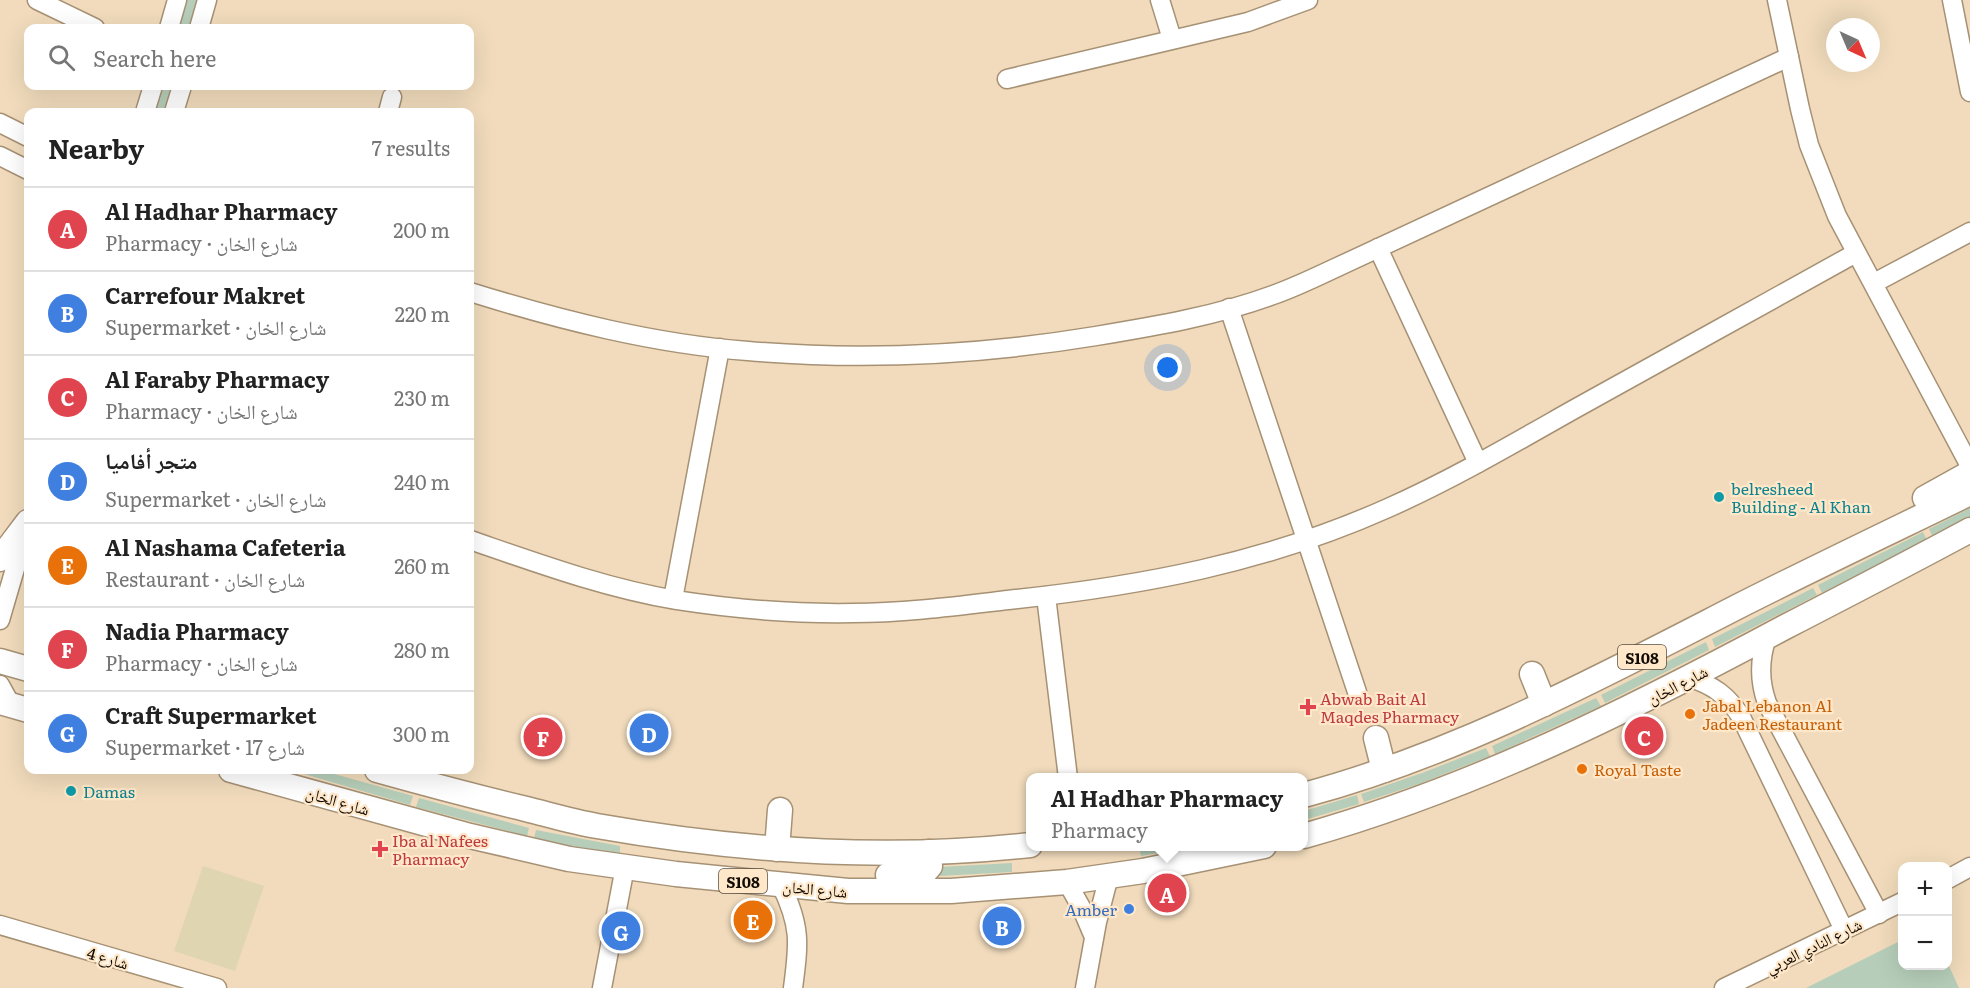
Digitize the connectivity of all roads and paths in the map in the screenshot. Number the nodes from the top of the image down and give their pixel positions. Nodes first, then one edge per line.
1 (37, 0) edge
2 (177, 0) edge
3 (207, 0) edge
4 (1160, 0) edge
5 (1308, 0) edge
6 (1777, 0) edge
7 (1952, 0) edge
8 (87, 24) edge
9 (170, 24) edge
10 (200, 24) edge
11 (1172, 39) junction
12 (1789, 57) junction
13 (1007, 79) dead end
14 (152, 90) edge
15 (181, 90) edge
16 (1970, 92) edge
17 (146, 108) edge
18 (175, 108) edge
19 (0, 123) edge
20 (24, 134) edge
21 (0, 156) edge
22 (24, 168) edge
23 (1970, 232) edge
24 (1378, 248) junction
25 (1856, 253) junction
26 (1874, 283) junction
27 (474, 293) edge
28 (1229, 308) junction
29 (720, 348) junction
30 (1478, 463) junction
31 (1970, 466) edge
32 (1970, 473) edge
33 (1970, 493) edge
34 (24, 526) edge
35 (1970, 530) edge
36 (24, 535) edge
37 (474, 541) edge
38 (1307, 541) junction
39 (0, 559) edge
40 (1802, 574) junction
41 (1046, 596) junction
42 (673, 599) junction
43 (0, 620) edge
44 (1767, 637) junction
45 (0, 661) edge
46 (24, 668) edge
47 (1532, 674) dead end
48 (1690, 678) junction
49 (1357, 692) dead end
50 (1544, 704) junction
51 (1376, 738) dead end
52 (1384, 770) junction
53 (1068, 773) edge
54 (246, 774) edge
55 (392, 774) edge
56 (1308, 794) edge
57 (780, 810) dead end
58 (1308, 835) edge
59 (1026, 845) edge
60 (777, 849) junction
61 (1242, 851) edge
62 (929, 852) junction
63 (625, 867) junction
64 (1970, 867) edge
65 (1109, 876) junction
66 (1952, 876) edge
67 (1067, 882) junction
68 (780, 885) junction
69 (829, 890) junction
70 (1898, 904) edge
71 (1879, 914) junction
72 (0, 925) edge
73 (1844, 930) junction
74 (1094, 937) junction
75 (217, 988) edge
76 (602, 988) edge
77 (793, 988) edge
78 (1085, 988) edge
79 (1724, 988) edge

1 - 8 street
2 - 9 street
3 - 10 street
4 - 11 street
5 - 11 street
6 - 12 street
7 - 16 street
11 - 13 street
12 - 24 street
12 - 25 street
14 - 17 street
15 - 18 street
19 - 20 street
21 - 22 street
23 - 26 street
24 - 28 street
24 - 30 street
25 - 26 street
25 - 30 street
26 - 31 street
27 - 29 street
28 - 29 street
28 - 38 street
29 - 42 street
30 - 38 street
32 - 40 main road
33 - 40 main road, S108
34 - 39 main road
35 - 44 main road, شارع الخان / S108
36 - 43 street
37 - 42 street
38 - 41 street
38 - 49 street
40 - 50 main road, S108
41 - 42 street
41 - 53 street
44 - 48 main road, شارع الخان / S108
44 - 71 street
45 - 46 main road
47 - 50 main road
48 - 58 main road, شارع الخان / S108
48 - 73 street
50 - 52 main road, S108
51 - 52 main road
52 - 56 main road, S108
54 - 63 main road, شارع الخان / S108
55 - 60 main road, S108
57 - 60 main road
59 - 62 main road, S108
60 - 62 main road, S108
61 - 65 main road, شارع الخان / S108
62 - 69 main road
63 - 68 main road, شارع الخان / S108
63 - 76 street
64 - 66 street
65 - 67 main road, شارع الخان / S108
65 - 74 street
67 - 69 main road, شارع الخان / S108
67 - 74 street
68 - 69 main road, شارع الخان / S108
68 - 77 street
70 - 71 street, شارع النادي العربي
71 - 73 street, شارع النادي العربي
72 - 75 street, شارع 4
73 - 79 street, شارع النادي العربي
74 - 78 street

